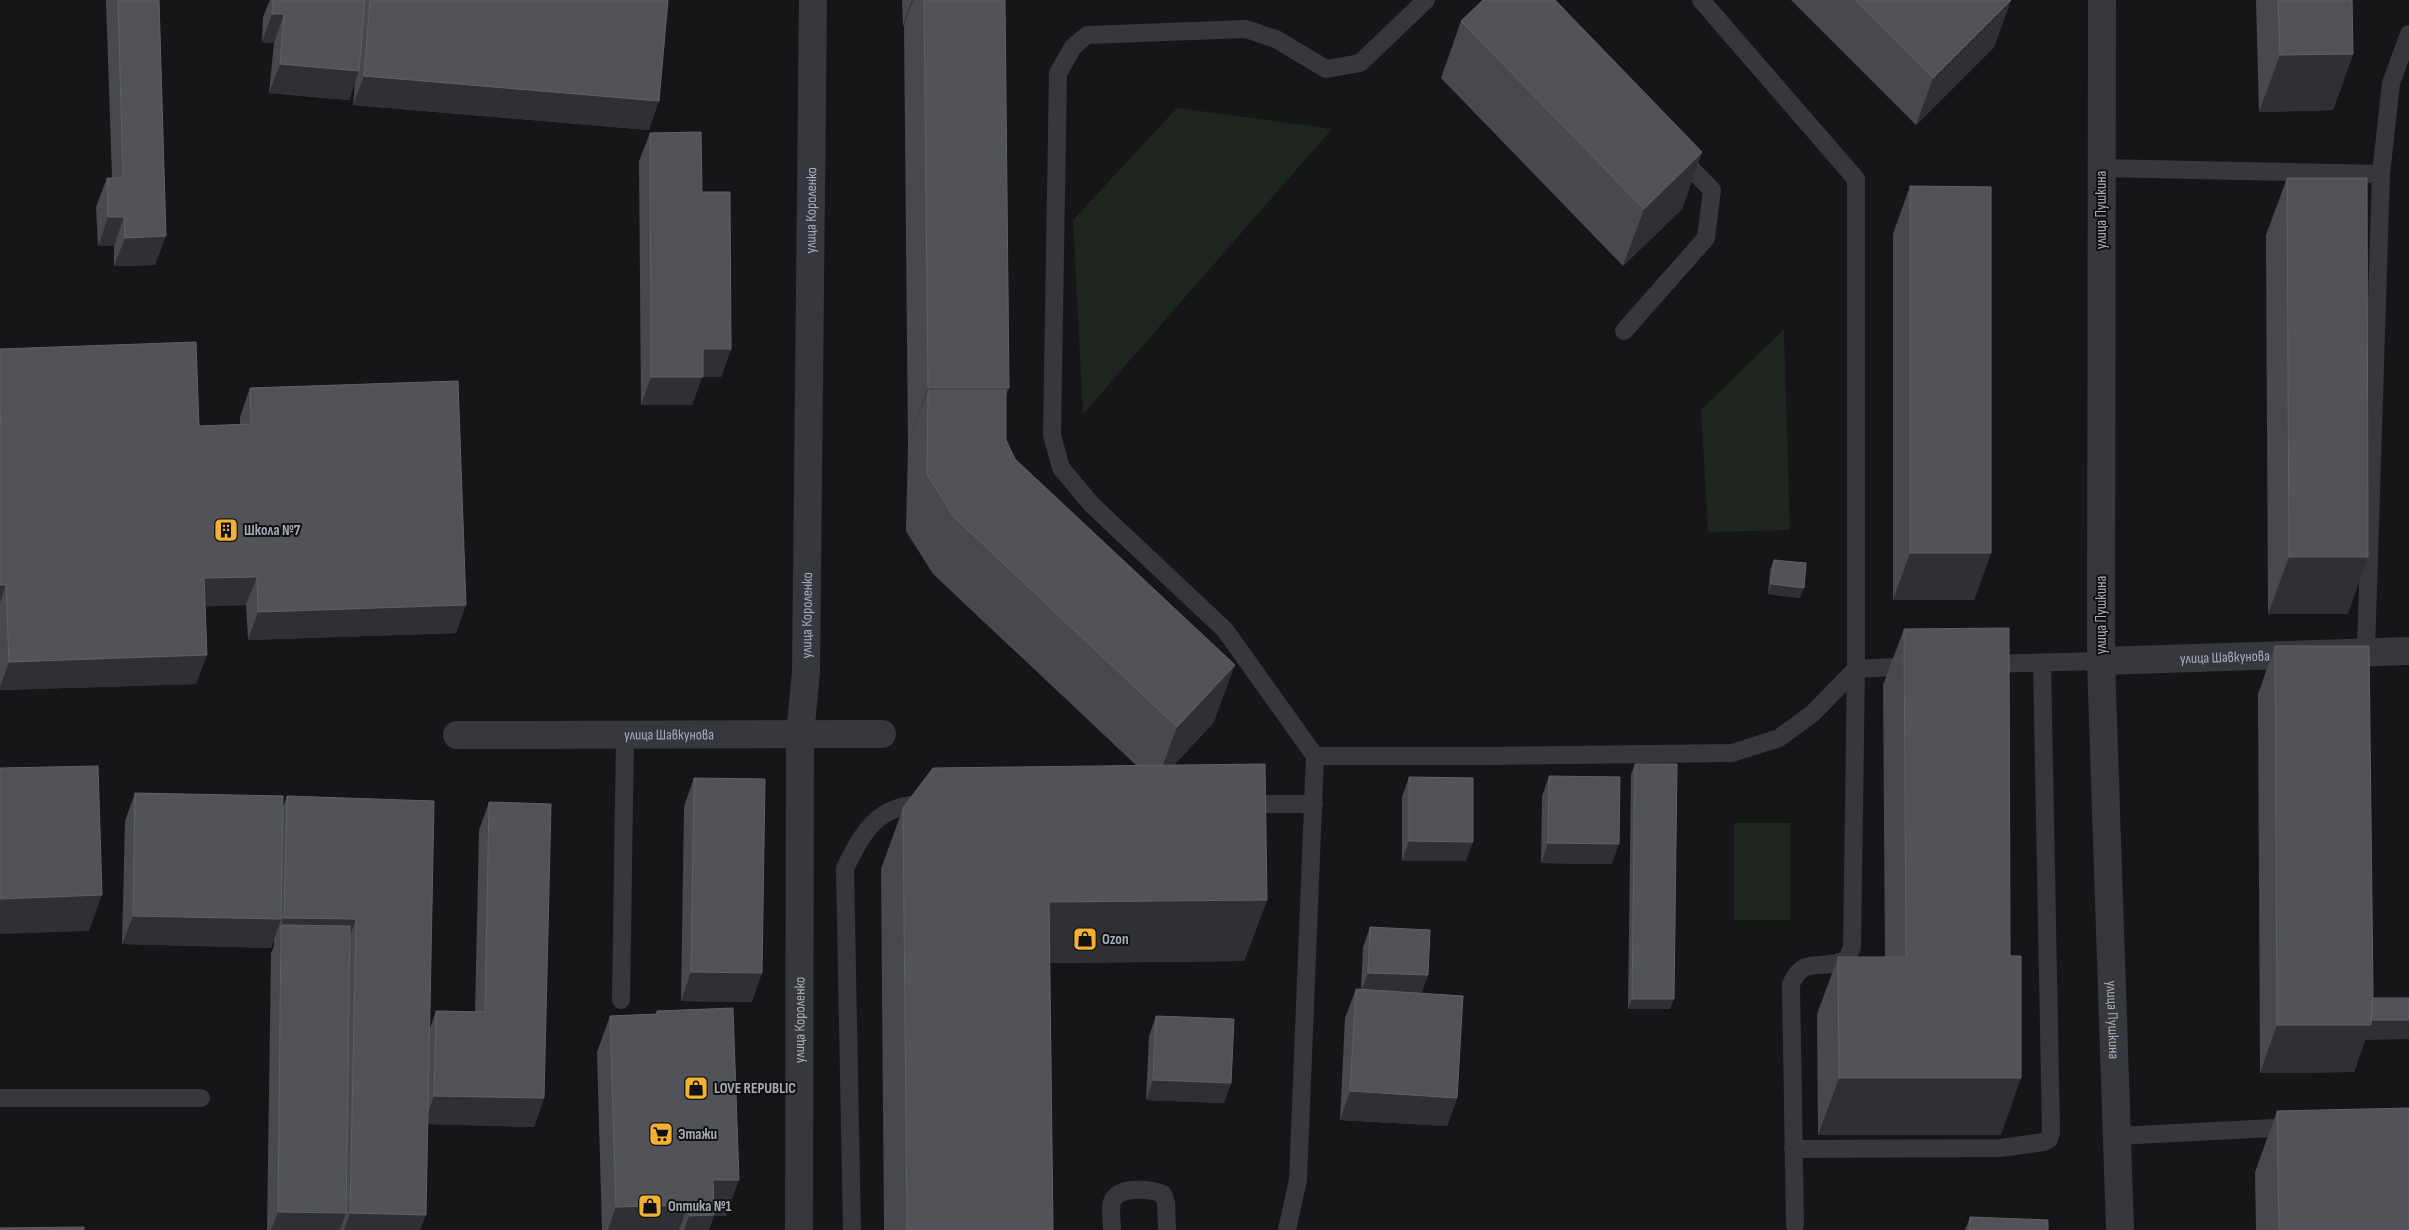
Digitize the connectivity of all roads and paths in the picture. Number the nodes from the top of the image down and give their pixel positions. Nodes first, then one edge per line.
1 (813, 0) edge
2 (1426, 0) edge
3 (1701, 0) edge
4 (2102, 0) edge
5 (2409, 34) edge
6 (1664, 141) edge
7 (2101, 168) junction
8 (2381, 174) junction
9 (1624, 331) dead end
10 (2366, 651) junction
11 (2409, 651) edge
12 (2101, 661) junction
13 (2042, 662) junction
14 (1973, 664) edge
15 (1934, 666) edge
16 (1856, 669) junction
17 (882, 734) dead end
18 (457, 735) dead end
19 (625, 735) junction
20 (800, 735) junction
21 (1315, 756) junction
22 (938, 804) edge
23 (1225, 804) edge
24 (1314, 804) junction
25 (622, 1000) dead end
26 (0, 1098) edge
27 (201, 1098) dead end
28 (2312, 1126) edge
29 (2117, 1136) junction
30 (1793, 1149) junction
31 (1795, 1225) dead end
32 (800, 1230) edge
33 (852, 1230) edge
34 (1112, 1230) edge
35 (1166, 1230) edge
36 (1287, 1230) edge
37 (2120, 1230) edge

1 - 20 street, улица Короленко
2 - 21 lane
3 - 16 lane
4 - 7 street, улица Пушкина
5 - 8 lane
6 - 9 lane
7 - 8 lane
7 - 12 street, улица Пушкина
8 - 10 lane
10 - 11 street, улица Шавкунова
10 - 12 street, улица Шавкунова
12 - 13 lane
12 - 29 street, улица Пушкина
13 - 14 lane
13 - 30 lane
15 - 16 lane
16 - 21 lane
16 - 30 lane
17 - 20 street, улица Шавкунова
18 - 19 street, улица Шавкунова
19 - 20 street, улица Шавкунова
19 - 25 lane
20 - 32 street, улица Короленко
21 - 24 lane
22 - 33 lane
23 - 24 lane
24 - 36 lane
26 - 27 lane
28 - 29 lane
29 - 37 street, улица Пушкина
30 - 31 lane
34 - 35 lane

